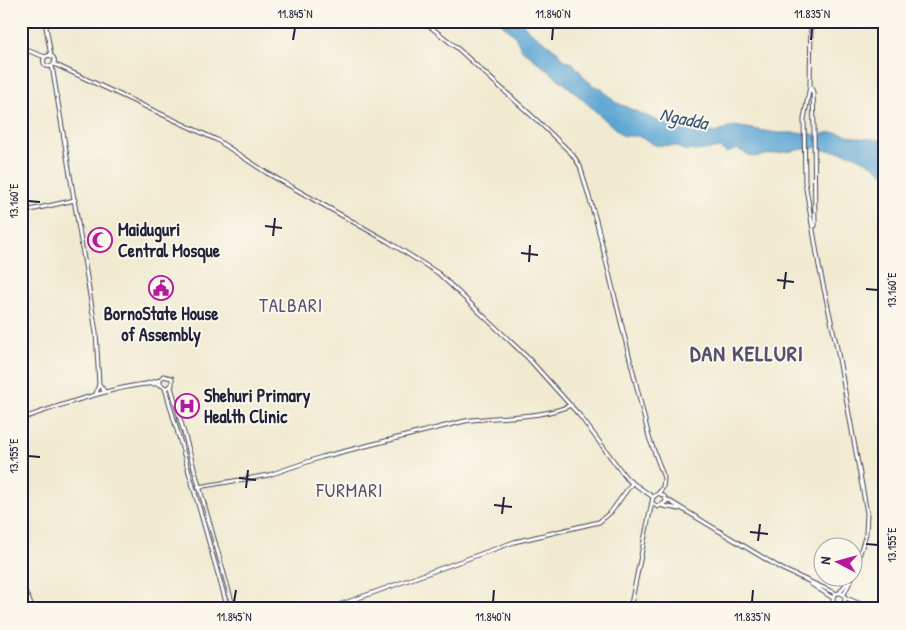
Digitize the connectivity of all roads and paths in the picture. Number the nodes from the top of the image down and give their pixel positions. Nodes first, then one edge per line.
1 (45, 21) edge
2 (423, 21) edge
3 (811, 21) edge
4 (48, 42) junction
5 (21, 48) edge
6 (34, 54) junction
7 (51, 56) junction
8 (45, 57) junction
9 (44, 62) junction
10 (54, 64) junction
11 (46, 66) junction
12 (53, 77) junction
13 (810, 86) junction
14 (75, 200) junction
15 (21, 212) edge
16 (814, 231) junction
17 (160, 380) junction
18 (98, 384) junction
19 (160, 385) junction
20 (141, 386) junction
21 (171, 387) junction
22 (165, 388) junction
23 (105, 392) junction
24 (96, 394) junction
25 (571, 405) junction
26 (21, 419) edge
27 (632, 483) junction
28 (198, 487) junction
29 (659, 493) junction
30 (652, 497) junction
31 (666, 499) junction
32 (652, 503) junction
33 (663, 506) junction
34 (682, 510) junction
35 (864, 540) edge
36 (806, 581) junction
37 (21, 583) edge
38 (845, 588) edge
39 (841, 595) junction
40 (834, 602) junction
41 (842, 604) junction
42 (33, 609) edge
43 (228, 609) edge
44 (234, 609) edge
45 (328, 609) edge
46 (630, 609) edge
47 (828, 609) edge
48 (832, 609) edge
49 (862, 609) edge
50 (873, 609) edge

1 - 4 main road
2 - 29 main road
3 - 13 main road
4 - 7 main road
4 - 8 main road
5 - 6 main road
6 - 8 main road
6 - 9 main road
7 - 8 main road
7 - 10 main road
8 - 9 main road
9 - 11 main road
10 - 11 main road
10 - 12 main road
10 - 25 main road
11 - 12 main road
12 - 14 main road
13 - 16 main road
13 - 16 main road
14 - 15 main road
14 - 18 main road
16 - 35 main road
17 - 19 main road
17 - 20 main road
17 - 21 main road
18 - 23 main road
18 - 24 main road
19 - 20 main road
19 - 22 main road
20 - 23 main road
21 - 22 main road
21 - 28 main road
22 - 43 main road
23 - 24 main road
24 - 26 main road
25 - 27 main road
25 - 28 main road
27 - 30 main road
27 - 45 main road
28 - 44 main road
29 - 30 main road
29 - 31 main road
30 - 32 main road
31 - 33 main road
31 - 34 main road
32 - 33 main road
32 - 46 main road
33 - 34 main road
34 - 36 main road
36 - 39 main road
36 - 40 main road
37 - 42 main road
38 - 39 main road
39 - 40 main road
39 - 41 main road
39 - 50 main road
40 - 41 main road
40 - 47 main road
40 - 48 main road
41 - 49 main road

